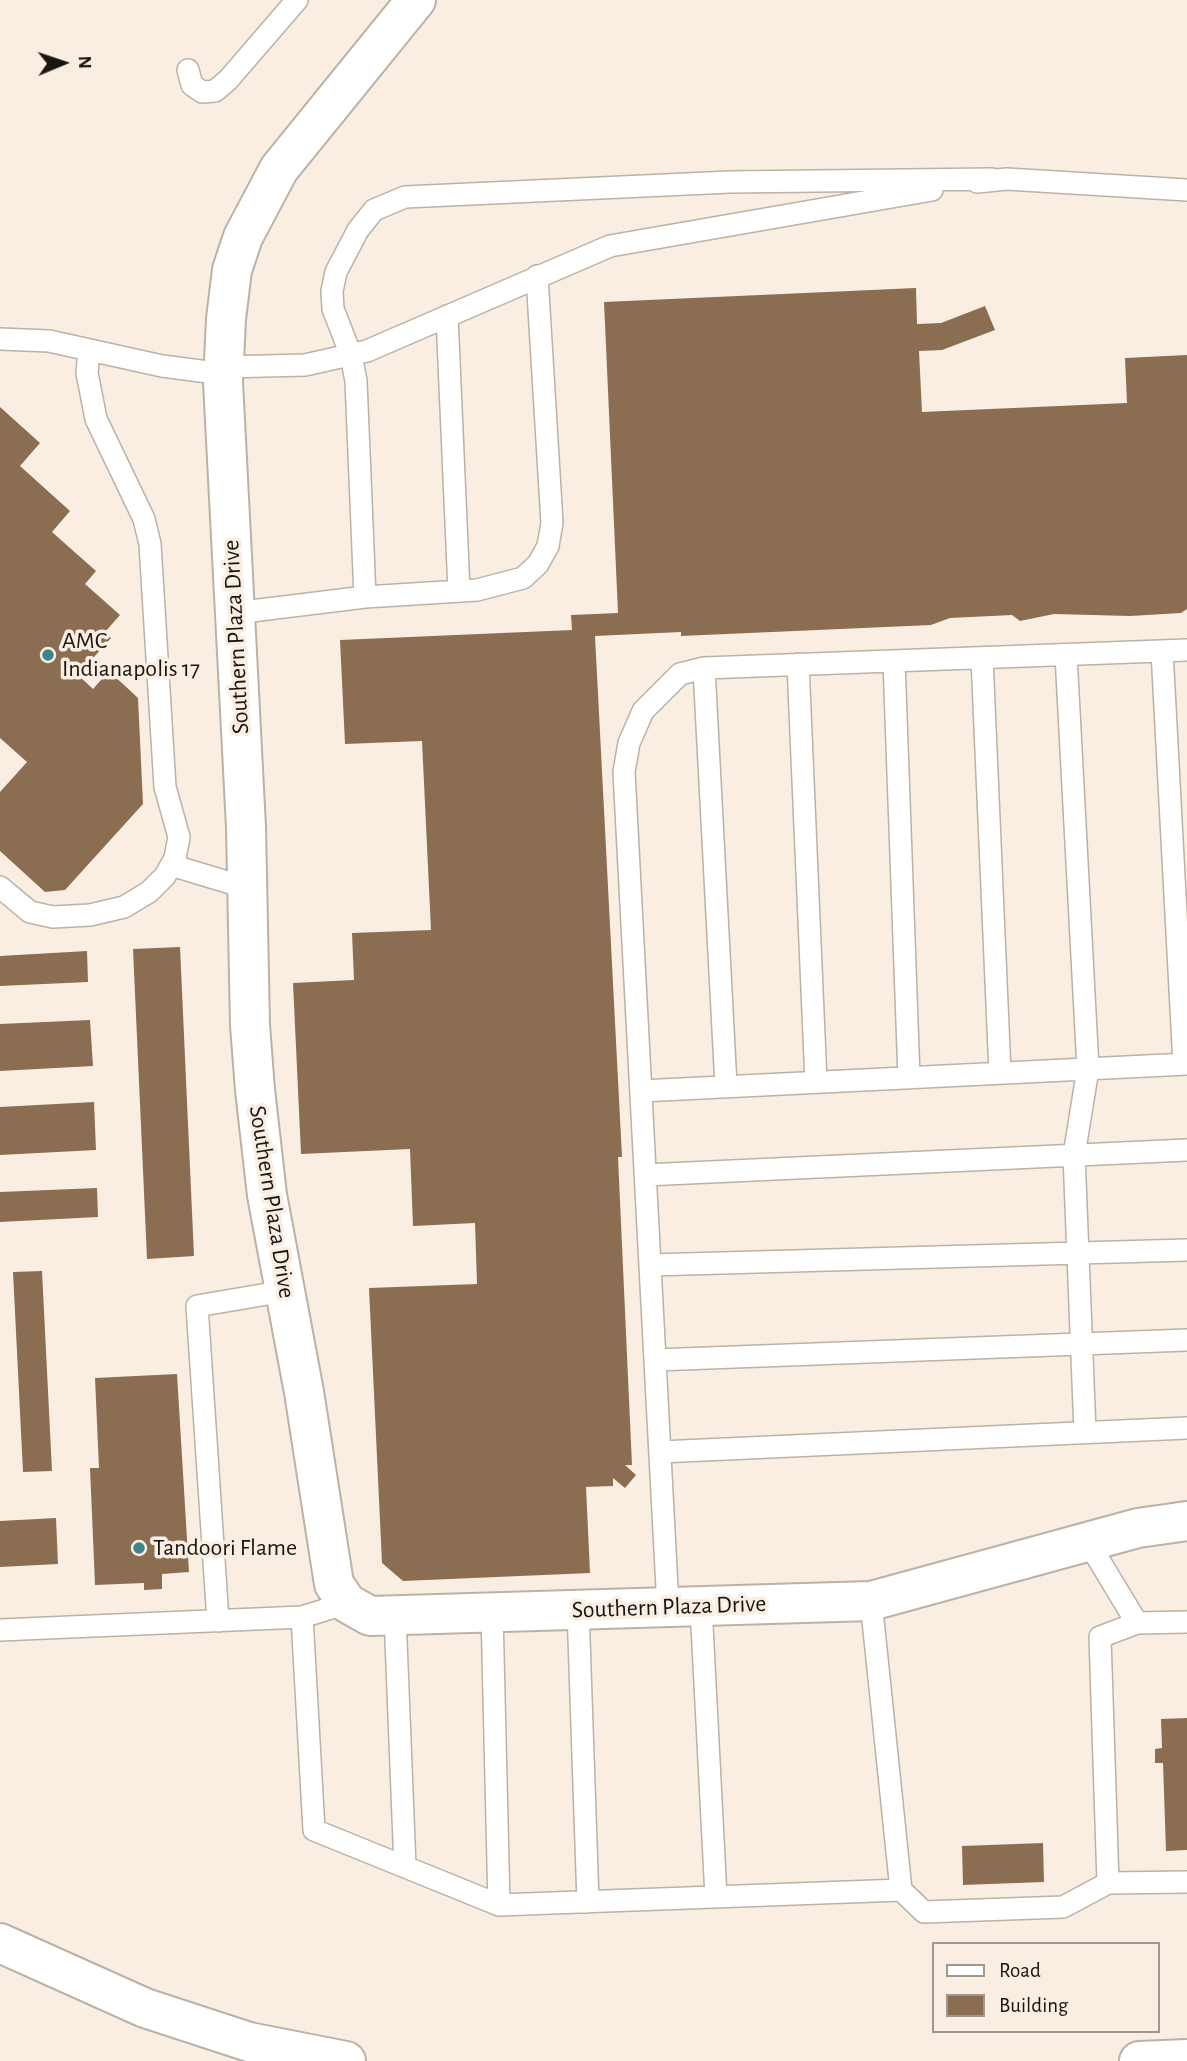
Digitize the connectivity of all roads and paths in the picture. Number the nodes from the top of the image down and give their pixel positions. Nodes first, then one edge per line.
1 (297, 0) edge
2 (416, 0) edge
3 (188, 70) dead end
4 (992, 179) junction
5 (1187, 190) edge
6 (537, 276) junction
7 (447, 316) junction
8 (0, 339) edge
9 (89, 350) junction
10 (351, 355) junction
11 (223, 371) junction
12 (459, 591) junction
13 (365, 597) junction
14 (235, 613) junction
15 (1187, 650) edge
16 (1162, 651) junction
17 (1066, 655) junction
18 (982, 658) junction
19 (894, 661) junction
20 (798, 664) junction
21 (704, 668) junction
22 (171, 865) junction
23 (0, 887) edge
24 (247, 888) junction
25 (1185, 1064) edge
26 (1088, 1069) junction
27 (1000, 1073) junction
28 (909, 1078) junction
29 (816, 1082) junction
30 (726, 1086) junction
31 (641, 1091) junction
32 (1187, 1150) edge
33 (1074, 1155) junction
34 (645, 1175) junction
35 (1187, 1250) edge
36 (1078, 1253) junction
37 (650, 1265) junction
38 (285, 1291) junction
39 (1187, 1340) edge
40 (1082, 1344) junction
41 (655, 1360) junction
42 (1187, 1428) edge
43 (1085, 1432) junction
44 (660, 1452) junction
45 (1187, 1521) edge
46 (1088, 1542) junction
47 (871, 1601) junction
48 (348, 1603) junction
49 (685, 1606) junction
50 (578, 1609) junction
51 (492, 1612) junction
52 (395, 1615) junction
53 (302, 1617) junction
54 (218, 1621) junction
55 (1187, 1622) edge
56 (1137, 1623) junction
57 (0, 1630) edge
58 (405, 1867) junction
59 (1187, 1882) edge
60 (1108, 1884) junction
61 (901, 1890) junction
62 (716, 1897) junction
63 (588, 1902) junction
64 (499, 1905) junction
65 (0, 1943) edge
66 (1187, 2059) edge
67 (346, 2061) edge
68 (1139, 2061) edge

1 - 3 lane
2 - 11 main road, Southern Plaza Drive
4 - 5 lane
4 - 6 lane
4 - 10 lane
6 - 7 lane
6 - 12 lane
7 - 10 lane
7 - 12 lane
8 - 9 lane
9 - 11 lane
9 - 22 lane
10 - 11 lane
10 - 13 lane
11 - 14 main road, Southern Plaza Drive
12 - 13 lane
13 - 14 lane
14 - 24 main road, Southern Plaza Drive
15 - 16 lane
16 - 17 lane
16 - 25 lane
17 - 18 lane
17 - 26 lane
18 - 19 lane
18 - 27 lane
19 - 20 lane
19 - 28 lane
20 - 21 lane
20 - 29 lane
21 - 30 lane
21 - 31 lane
22 - 23 lane
22 - 24 lane
24 - 38 main road, Southern Plaza Drive
25 - 26 lane
26 - 27 lane
26 - 33 lane
27 - 28 lane
28 - 29 lane
29 - 30 lane
30 - 31 lane
31 - 34 lane
32 - 33 lane
33 - 34 lane
33 - 36 lane
34 - 37 lane
35 - 36 lane
36 - 37 lane
36 - 40 lane
37 - 41 lane
38 - 48 main road, Southern Plaza Drive
38 - 54 lane
39 - 40 lane
40 - 41 lane
40 - 43 lane
41 - 44 lane
42 - 43 lane
43 - 44 lane
44 - 49 lane
45 - 46 main road, Southern Plaza Drive
46 - 47 main road, Southern Plaza Drive
46 - 56 lane
47 - 49 main road, Southern Plaza Drive
47 - 61 lane
48 - 52 main road, Southern Plaza Drive
48 - 53 lane
49 - 50 main road, Southern Plaza Drive
49 - 62 lane
50 - 51 main road, Southern Plaza Drive
50 - 63 lane
51 - 52 main road, Southern Plaza Drive
51 - 64 lane
52 - 58 lane
53 - 54 lane
53 - 58 lane
54 - 57 lane
55 - 56 lane
56 - 60 lane
58 - 64 lane
59 - 60 lane
60 - 61 lane
61 - 62 lane
62 - 63 lane
63 - 64 lane
65 - 67 main road
66 - 68 main road

